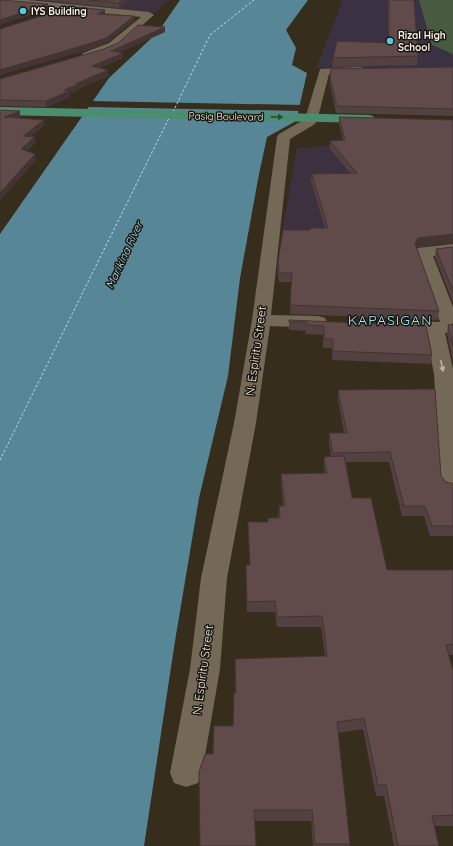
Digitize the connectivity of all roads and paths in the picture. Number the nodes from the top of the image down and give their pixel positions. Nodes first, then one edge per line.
1 (0, 0) edge
2 (67, 8) junction
3 (44, 15) edge
4 (78, 58) edge
5 (373, 70) edge
6 (0, 102) edge
7 (0, 111) edge
8 (453, 249) edge
9 (261, 320) junction
10 (332, 323) edge
11 (379, 325) edge
12 (446, 327) edge
13 (453, 486) edge
14 (186, 773) dead end

1 - 2 street
2 - 3 street
2 - 4 street
5 - 9 street, N. Espiritu Street
7 -> 6 main road, Pasig Boulevard
8 - 12 street
9 - 10 street
9 - 14 street, N. Espiritu Street
11 - 12 street
12 -> 13 street

